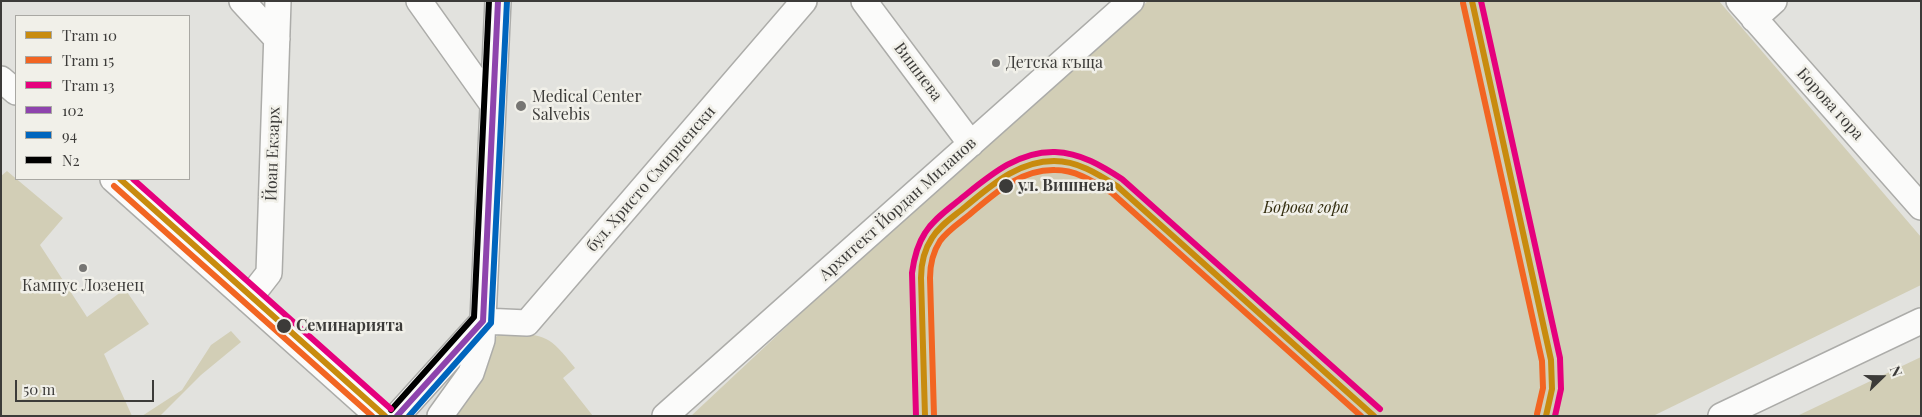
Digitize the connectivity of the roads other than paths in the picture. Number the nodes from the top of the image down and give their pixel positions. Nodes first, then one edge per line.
1 (242, 1) edge
2 (278, 1) edge
3 (419, 1) edge
4 (498, 1) edge
5 (804, 1) edge
6 (864, 1) edge
7 (1131, 1) edge
8 (1774, 1) edge
9 (1746, 10) edge
10 (276, 39) junction
11 (1, 79) edge
12 (15, 91) edge
13 (492, 105) junction
14 (971, 144) junction
15 (114, 180) edge
16 (1921, 207) edge
17 (248, 300) junction
18 (483, 321) junction
19 (1921, 321) edge
20 (378, 416) edge
21 (397, 416) edge
22 (440, 416) edge
23 (665, 416) edge
24 (1721, 416) edge

1 - 10 street
2 - 10 street, Йоан Екзарх
3 - 13 street
4 - 13 street
5 - 18 street, бул. Христо Смирненски
6 - 14 street, Вишнева
7 - 14 street, Архитект Йордан Миланов
8 - 9 street
9 - 16 street, Борова гора
10 - 17 street, Йоан Екзарх
11 - 12 street
13 - 18 street
14 - 23 street, Архитект Йордан Миланов
15 - 17 street
17 - 20 street
18 - 21 street
18 - 22 street
19 - 24 street

